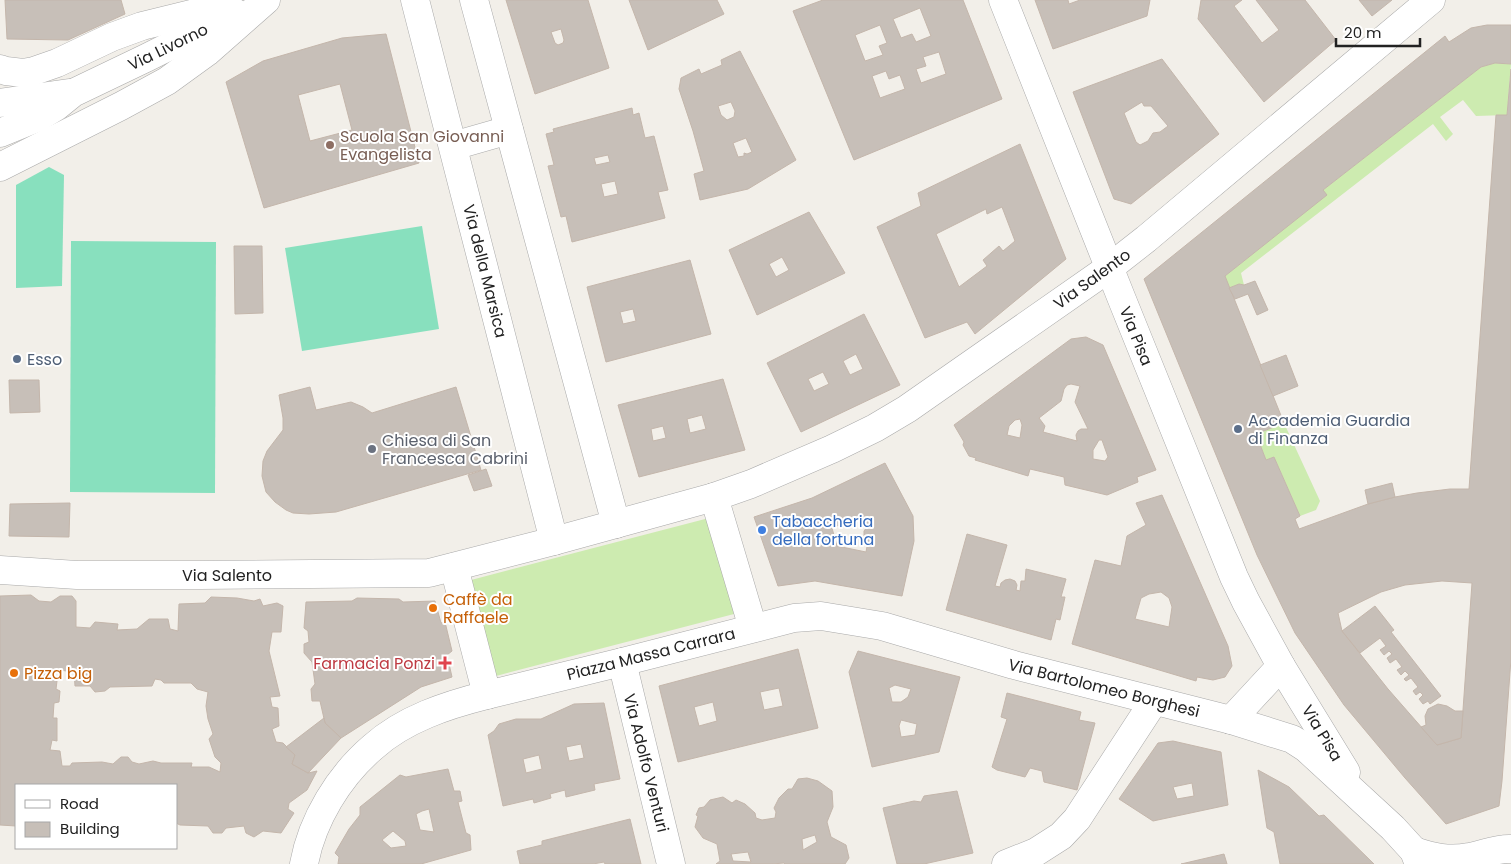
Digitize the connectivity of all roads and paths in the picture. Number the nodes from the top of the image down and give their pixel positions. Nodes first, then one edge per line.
1 (251, 0) edge
2 (262, 0) edge
3 (266, 0) edge
4 (415, 0) edge
5 (474, 0) edge
6 (1003, 0) edge
7 (1431, 0) edge
8 (0, 69) edge
9 (73, 93) junction
10 (0, 103) edge
11 (509, 130) junction
12 (0, 134) edge
13 (453, 146) junction
14 (0, 167) edge
15 (1109, 268) junction
16 (714, 498) junction
17 (616, 524) junction
18 (554, 541) junction
19 (454, 567) junction
20 (0, 570) edge
21 (753, 628) junction
22 (622, 662) junction
23 (1281, 666) junction
24 (487, 694) junction
25 (1154, 701) junction
26 (1231, 720) junction
27 (1362, 799) junction
28 (1511, 849) edge
29 (1417, 858) edge
30 (304, 864) edge
31 (670, 864) edge
32 (1006, 864) edge

1 - 8 street
2 - 9 street, Via Livorno
3 - 14 street
4 - 13 street, Via della Marsica
5 - 11 street
6 - 15 street, Via Pisa
7 - 15 street, Via Salento
9 - 10 street
9 - 12 street
11 - 13 street
11 - 17 street
13 - 18 street, Via della Marsica
15 - 16 street, Via Salento
15 - 23 street, Via Pisa
16 - 17 street
16 - 21 street, Piazza Massa Carrara
17 - 18 street
18 - 19 street
19 - 20 street, Via Salento
19 - 24 street
21 - 22 street, Piazza Massa Carrara
21 - 25 street, Via Bartolomeo Borghesi
22 - 24 street, Piazza Massa Carrara
22 - 31 street, Via Adolfo Venturi
23 - 26 street
23 - 27 street, Via Pisa
24 - 30 street, Piazza Massa Carrara
25 - 26 street, Via Bartolomeo Borghesi
25 - 32 street
26 - 27 street, Via Bartolomeo Borghesi
27 - 29 street, Via Bartolomeo Borghesi
28 - 29 street

